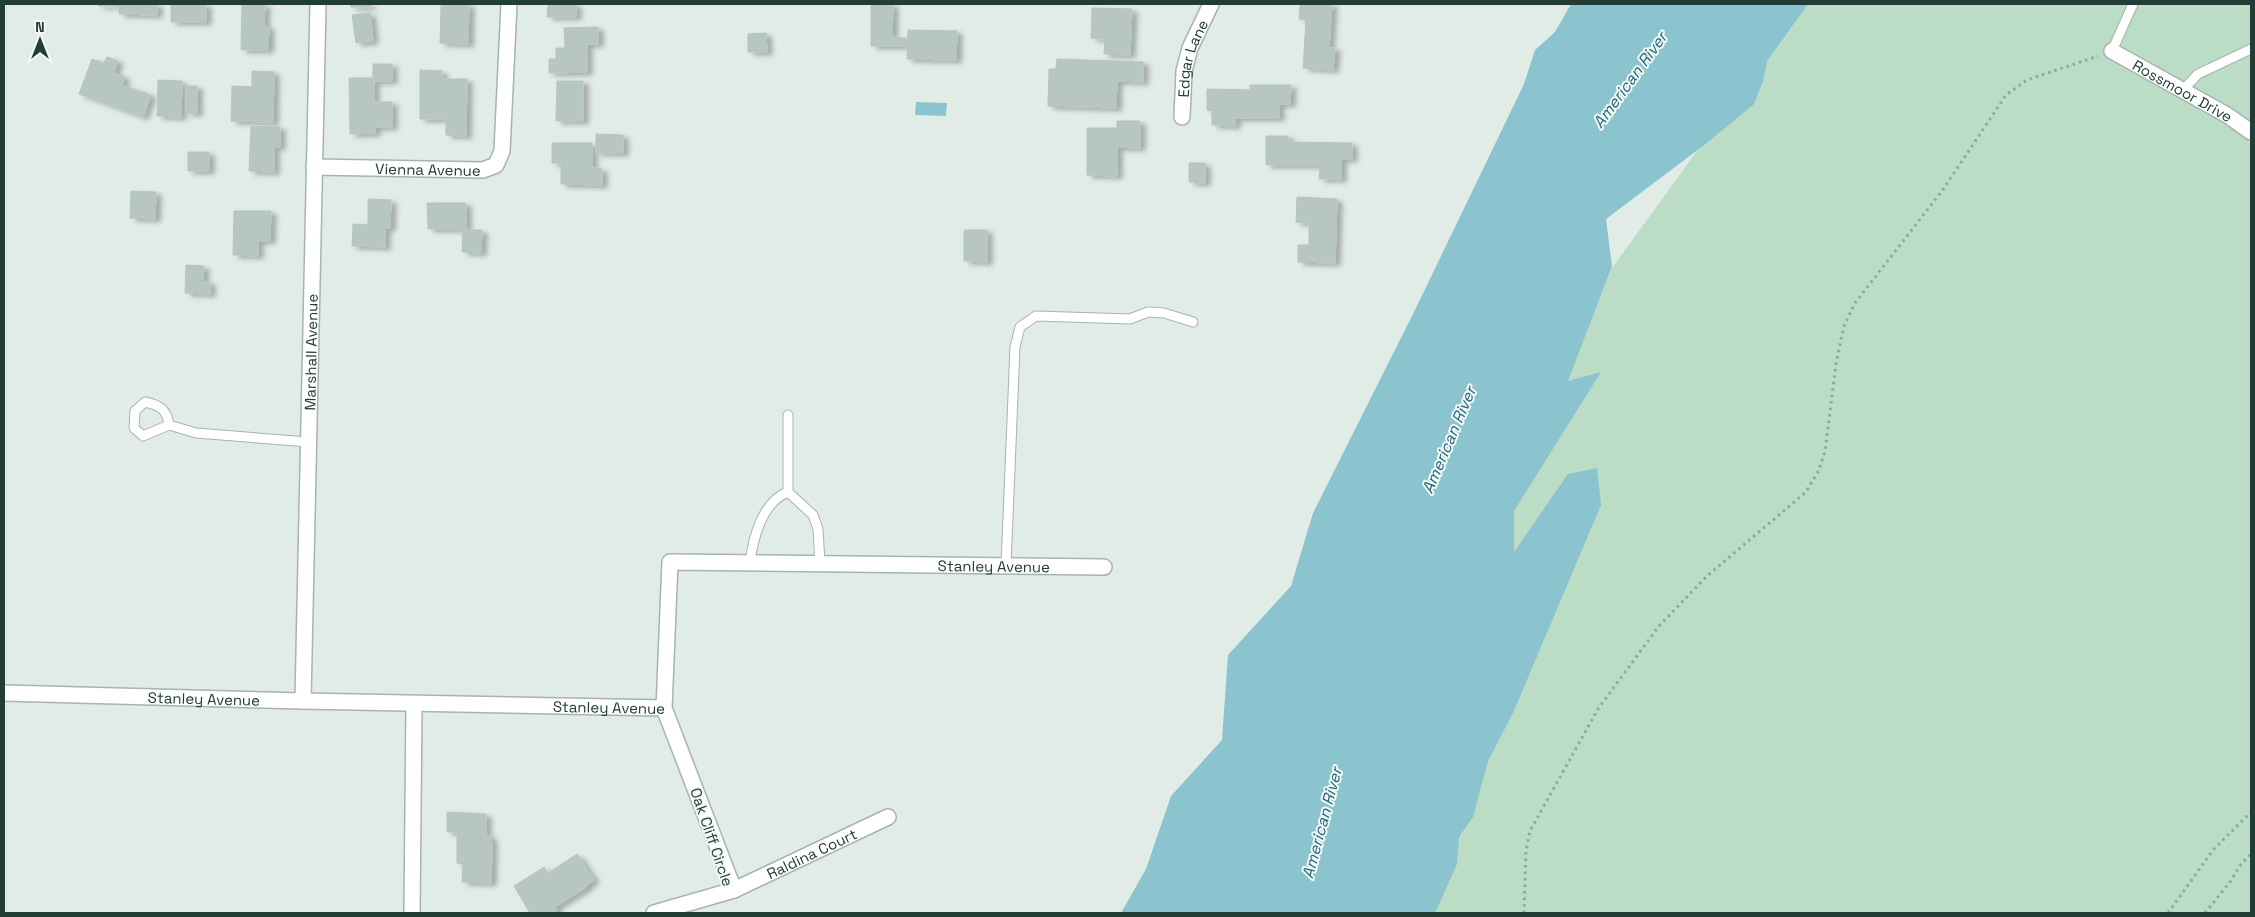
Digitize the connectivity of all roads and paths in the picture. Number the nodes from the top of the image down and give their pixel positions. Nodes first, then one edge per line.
1 (318, 4) edge
2 (509, 4) edge
3 (1211, 4) edge
4 (2134, 4) edge
5 (2251, 49) edge
6 (2112, 51) junction
7 (2183, 90) junction
8 (1182, 116) dead end
9 (2251, 132) edge
10 (314, 168) junction
11 (1193, 322) dead end
12 (788, 415) dead end
13 (169, 426) dead end
14 (308, 442) junction
15 (788, 492) junction
16 (750, 563) junction
17 (820, 564) junction
18 (1006, 566) junction
19 (1104, 567) dead end
20 (4, 693) edge
21 (303, 701) junction
22 (414, 704) junction
23 (664, 708) junction
24 (2251, 812) edge
25 (888, 817) dead end
26 (2251, 854) edge
27 (734, 890) junction
28 (412, 913) edge
29 (654, 913) edge
30 (1524, 913) edge
31 (2168, 913) edge
32 (2205, 913) edge

1 - 10 street, Marshall Avenue
2 - 10 street, Vienna Avenue
3 - 8 street, Edgar Lane
4 - 6 lane
5 - 7 lane
6 - 7 street, Rossmoor Drive
6 - 30 path
7 - 9 street, Rossmoor Drive
10 - 14 street, Marshall Avenue
11 - 18 lane
12 - 15 lane
13 - 14 lane
14 - 21 street, Marshall Avenue
15 - 16 lane
15 - 17 lane
16 - 17 street, Stanley Avenue
16 - 23 street, Stanley Avenue
17 - 18 street, Stanley Avenue
18 - 19 street, Stanley Avenue
20 - 21 street, Stanley Avenue
21 - 22 street, Stanley Avenue
22 - 23 street, Stanley Avenue
22 - 28 street
23 - 27 street, Oak Cliff Circle
24 - 31 path
25 - 27 street, Raldina Court
26 - 32 path
27 - 29 street, Oak Cliff Circle

